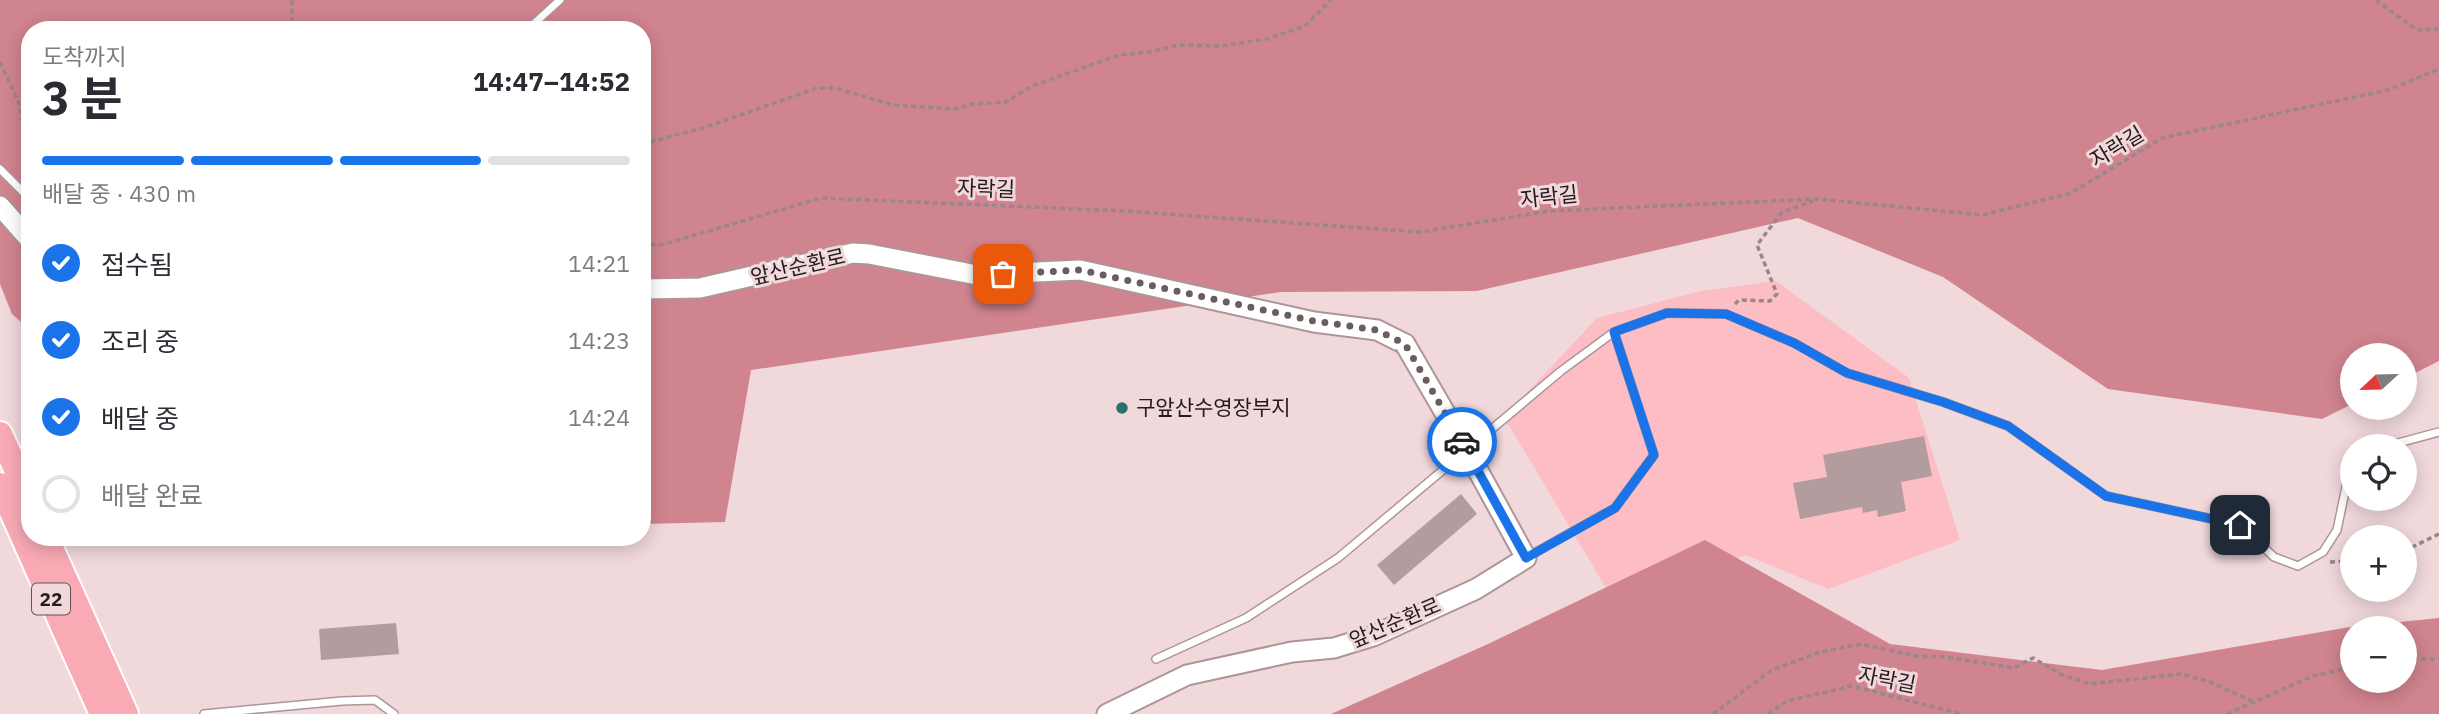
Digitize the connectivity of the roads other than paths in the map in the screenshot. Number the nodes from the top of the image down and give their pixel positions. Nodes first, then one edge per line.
1 (560, 0) edge
2 (537, 21) edge
3 (0, 169) edge
4 (21, 190) edge
5 (0, 206) edge
6 (21, 230) edge
7 (651, 289) edge
8 (1614, 332) junction
9 (2439, 432) edge
10 (0, 434) edge
11 (2417, 438) edge
12 (21, 480) edge
13 (0, 485) edge
14 (2341, 511) edge
15 (21, 532) edge
16 (27, 546) edge
17 (50, 546) edge
18 (1526, 558) junction
19 (1156, 659) dead end
20 (102, 714) edge
21 (126, 714) edge
22 (204, 714) edge
23 (394, 714) edge
24 (1107, 714) edge

1 - 2 lane
3 - 4 lane
5 - 6 street
7 - 18 street, 앞산순환로, bridge
8 - 14 lane
8 - 18 lane
8 - 19 lane
9 - 11 lane
10 - 12 highway
13 - 15 highway, 22
16 - 20 highway, 22
17 - 21 highway, 22
18 - 24 street, 앞산순환로
22 - 23 lane

